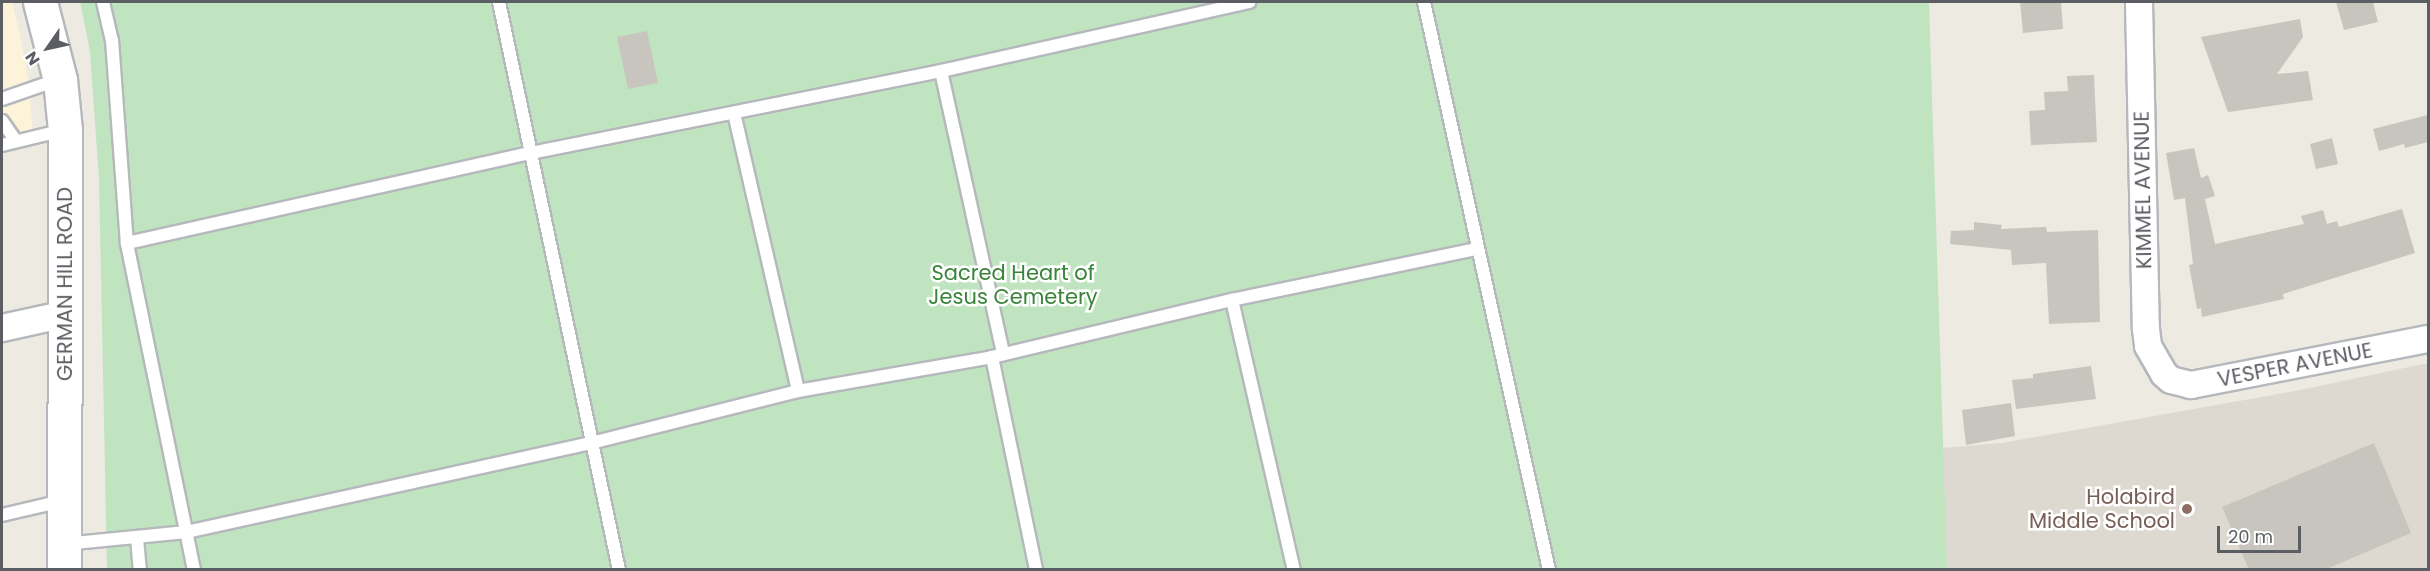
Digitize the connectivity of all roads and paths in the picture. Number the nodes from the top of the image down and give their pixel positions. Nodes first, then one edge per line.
1 (40, 2) edge
2 (103, 2) edge
3 (499, 2) edge
4 (1249, 2) edge
5 (1424, 2) edge
6 (2139, 2) edge
7 (941, 71) junction
8 (60, 80) junction
9 (2, 99) edge
10 (734, 113) junction
11 (2, 121) edge
12 (65, 130) junction
13 (16, 141) junction
14 (2, 145) edge
15 (531, 153) junction
16 (127, 243) junction
17 (1477, 249) junction
18 (1232, 300) junction
19 (66, 314) junction
20 (2, 328) edge
21 (2428, 339) edge
22 (998, 356) junction
23 (2164, 374) joint
24 (798, 391) junction
25 (591, 443) junction
26 (63, 501) junction
27 (2, 515) edge
28 (186, 532) junction
29 (137, 538) junction
30 (64, 557) edge
31 (140, 570) edge
32 (194, 570) edge
33 (619, 570) edge
34 (1036, 570) edge
35 (1294, 570) edge
36 (1549, 570) edge

1 - 8 street, GERMAN HILL ROAD
2 - 16 lane
3 - 15 lane
4 - 7 lane
5 - 17 lane
6 - 23 street, KIMMEL AVENUE
7 - 10 lane
7 - 22 lane
8 - 9 lane
8 - 12 street, GERMAN HILL ROAD
10 - 15 lane
10 - 24 lane
11 - 13 lane
12 - 13 lane
12 - 19 street, GERMAN HILL ROAD
13 - 14 lane
15 - 16 lane
15 - 25 lane
16 - 28 lane
17 - 18 lane
17 - 36 lane
18 - 22 lane
18 - 35 lane
19 - 20 street
19 - 26 street, GERMAN HILL ROAD
21 - 23 street, VESPER AVENUE
22 - 24 lane
22 - 34 lane
24 - 25 lane
25 - 28 lane
25 - 33 lane
26 - 27 lane
26 - 30 street, GERMAN HILL ROAD
28 - 29 lane
28 - 32 lane
29 - 30 lane
29 - 31 lane

